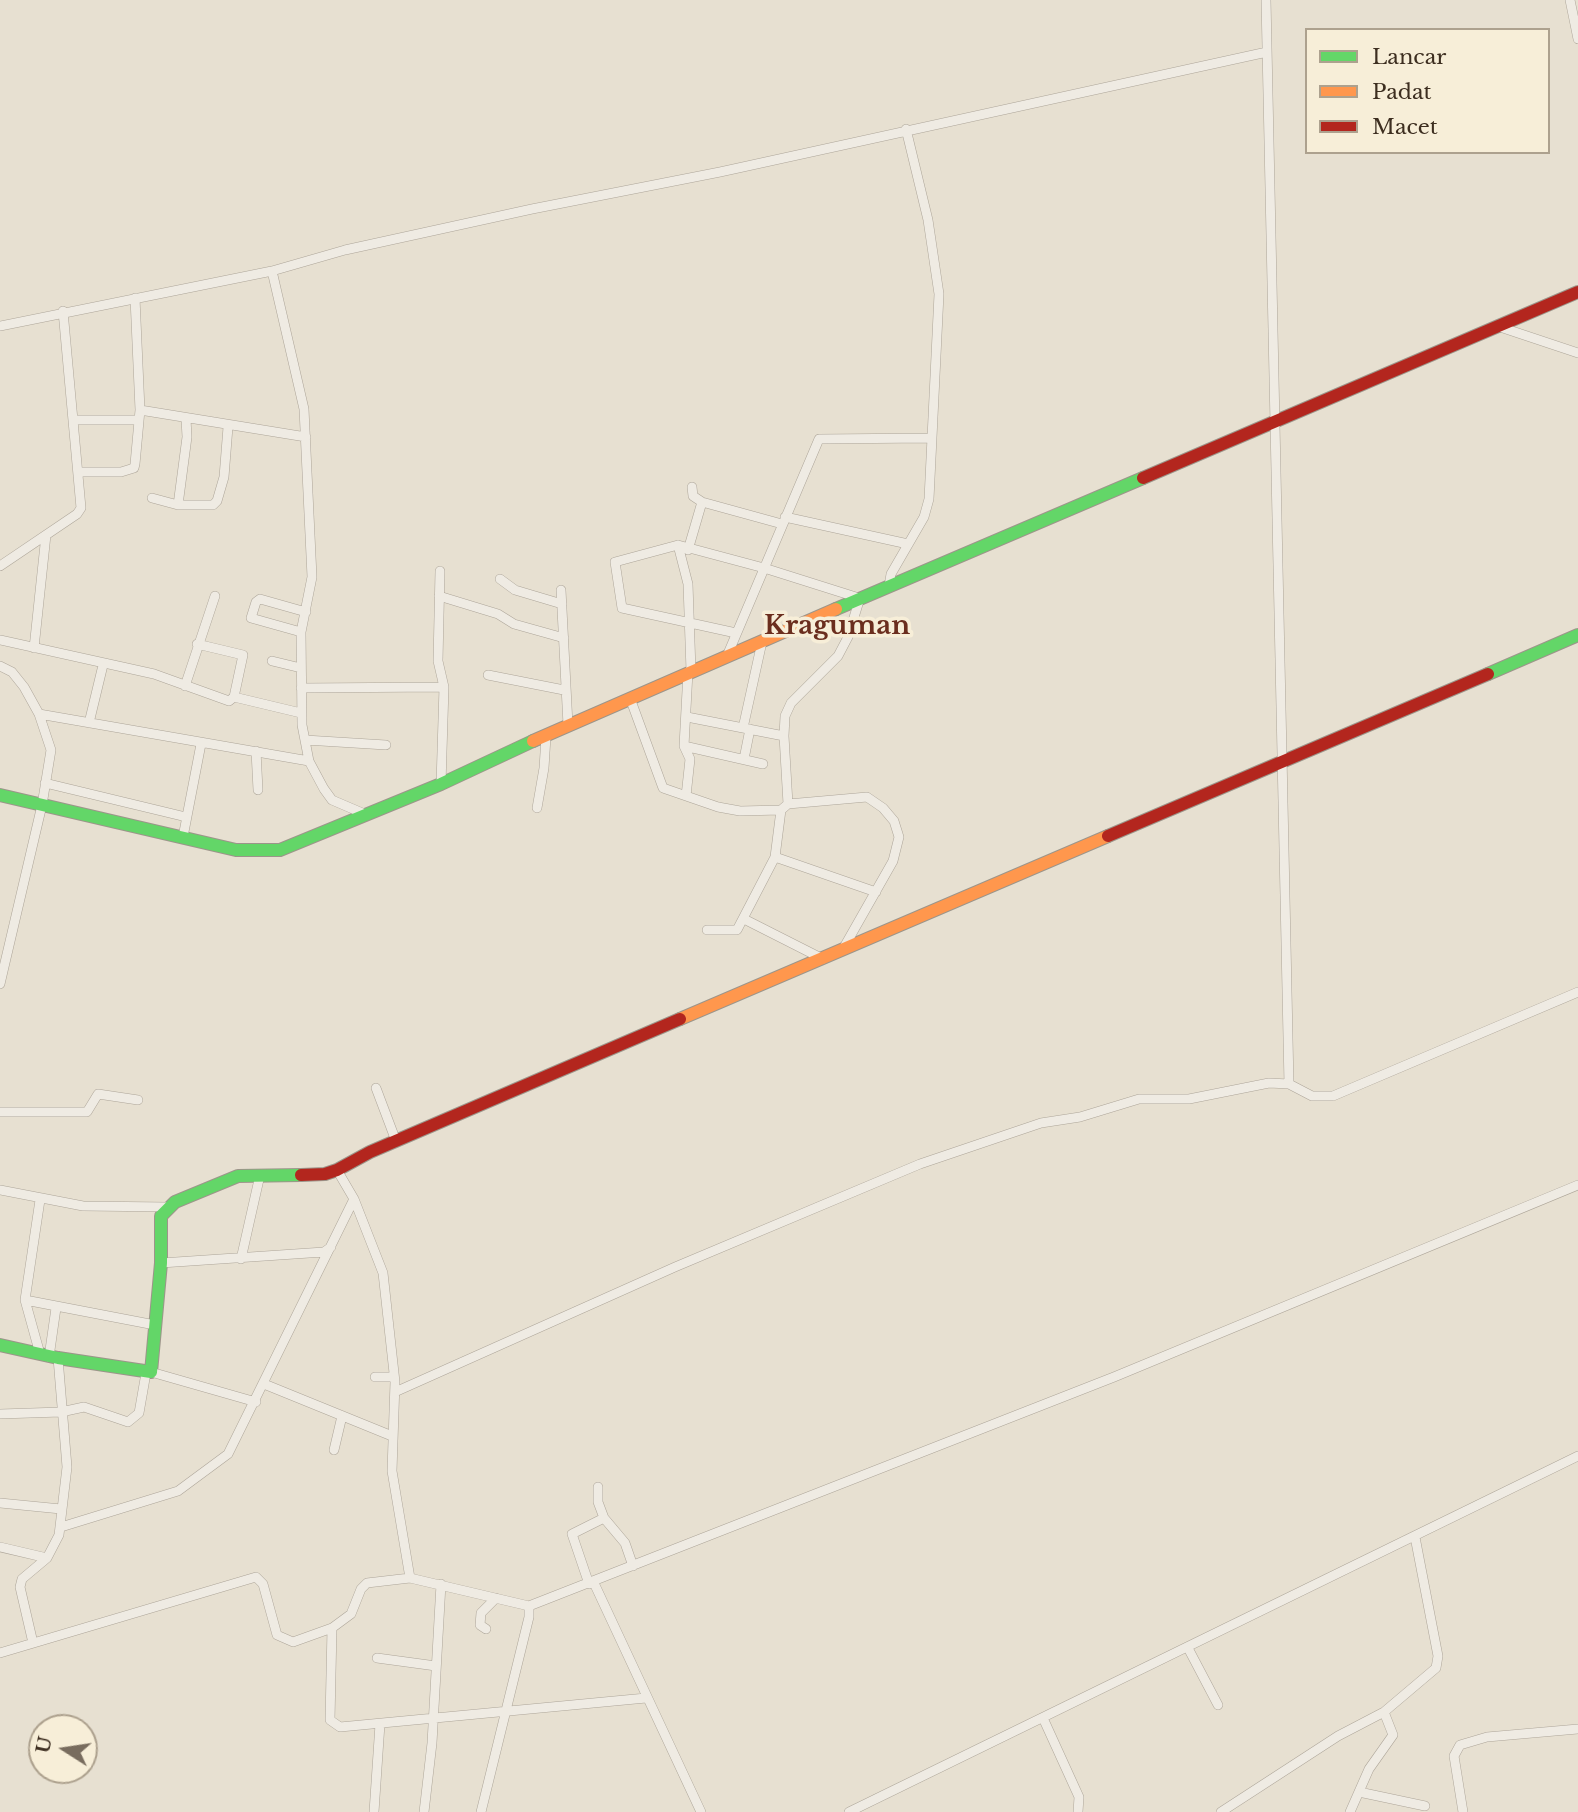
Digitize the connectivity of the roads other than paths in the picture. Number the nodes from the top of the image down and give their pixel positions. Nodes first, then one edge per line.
1 (1266, 0) edge
2 (1570, 0) edge
3 (1578, 39) edge
4 (1267, 52) junction
5 (906, 129) junction
6 (272, 271) junction
7 (1578, 292) edge
8 (135, 299) junction
9 (64, 311) junction
10 (1, 325) edge
11 (1497, 326) junction
12 (1574, 351) edge
13 (139, 415) junction
14 (186, 419) junction
15 (74, 420) junction
16 (1275, 421) junction
17 (228, 427) junction
18 (306, 437) junction
19 (930, 438) junction
20 (80, 472) junction
21 (692, 487) dead end
22 (152, 498) dead end
23 (702, 502) junction
24 (178, 505) junction
25 (784, 521) junction
26 (46, 535) junction
27 (908, 544) junction
28 (678, 545) junction
29 (688, 550) junction
30 (0, 566) edge
31 (764, 568) junction
32 (440, 571) dead end
33 (500, 579) dead end
34 (889, 586) junction
35 (561, 590) dead end
36 (215, 596) dead end
37 (439, 596) junction
38 (860, 600) junction
39 (562, 604) junction
40 (306, 612) junction
41 (689, 625) junction
42 (301, 632) junction
43 (736, 632) junction
44 (1578, 635) edge
45 (564, 638) junction
46 (0, 640) edge
47 (762, 642) junction
48 (197, 644) junction
49 (34, 648) junction
50 (727, 656) junction
51 (272, 661) dead end
52 (103, 665) junction
53 (0, 666) edge
54 (301, 668) junction
55 (690, 672) junction
56 (488, 675) dead end
57 (185, 686) junction
58 (444, 687) junction
59 (301, 688) junction
60 (564, 690) junction
61 (234, 697) junction
62 (630, 698) junction
63 (301, 713) junction
64 (39, 714) junction
65 (687, 718) junction
66 (89, 723) junction
67 (568, 725) junction
68 (746, 728) junction
69 (784, 736) junction
70 (545, 737) junction
71 (306, 740) junction
72 (201, 744) junction
73 (386, 745) dead end
74 (684, 746) junction
75 (256, 751) junction
76 (744, 760) junction
77 (1283, 760) junction
78 (309, 761) junction
79 (763, 764) dead end
80 (45, 783) junction
81 (441, 784) junction
82 (258, 790) dead end
83 (0, 795) edge
84 (686, 796) junction
85 (42, 805) junction
86 (785, 807) junction
87 (537, 808) dead end
88 (368, 816) junction
89 (186, 817) junction
90 (183, 837) junction
91 (775, 857) junction
92 (876, 892) junction
93 (744, 919) junction
94 (707, 930) dead end
95 (842, 950) junction
96 (823, 959) junction
97 (0, 984) edge
98 (1578, 992) edge
99 (1290, 1084) junction
100 (376, 1088) dead end
101 (138, 1100) dead end
102 (0, 1112) edge
103 (396, 1141) junction
104 (337, 1170) junction
105 (260, 1175) junction
106 (1578, 1185) edge
107 (0, 1190) edge
108 (354, 1199) junction
109 (40, 1200) junction
110 (168, 1208) junction
111 (331, 1247) junction
112 (242, 1259) junction
113 (161, 1263) junction
114 (25, 1300) junction
115 (57, 1308) junction
116 (155, 1325) junction
117 (0, 1345) edge
118 (49, 1356) junction
119 (148, 1372) junction
120 (375, 1377) dead end
121 (394, 1377) junction
122 (264, 1384) junction
123 (395, 1392) junction
124 (256, 1402) junction
125 (61, 1412) junction
126 (0, 1414) edge
127 (342, 1416) junction
128 (392, 1436) junction
129 (334, 1450) dead end
130 (1578, 1456) edge
131 (598, 1487) dead end
132 (0, 1503) edge
133 (61, 1509) junction
134 (604, 1518) junction
135 (61, 1527) junction
136 (1415, 1537) junction
137 (0, 1547) edge
138 (47, 1558) junction
139 (633, 1566) junction
140 (410, 1578) junction
141 (441, 1584) junction
142 (592, 1584) junction
143 (496, 1598) junction
144 (529, 1606) junction
145 (332, 1629) junction
146 (486, 1629) dead end
147 (33, 1643) junction
148 (1188, 1648) junction
149 (0, 1653) edge
150 (377, 1658) dead end
151 (436, 1666) junction
152 (646, 1698) junction
153 (1218, 1705) dead end
154 (504, 1710) junction
155 (1386, 1715) junction
156 (1043, 1718) junction
157 (433, 1719) junction
158 (380, 1724) junction
159 (1578, 1729) edge
160 (1359, 1792) junction
161 (1426, 1806) dead end
162 (374, 1812) edge
163 (424, 1812) edge
164 (481, 1812) edge
165 (701, 1812) edge
166 (849, 1812) edge
167 (1078, 1812) edge
168 (1221, 1812) edge
169 (1350, 1812) edge
170 (1463, 1812) edge

1 - 4 street
2 - 3 street
4 - 5 street
4 - 16 street
5 - 6 street
5 - 19 street
6 - 8 street
6 - 18 street
7 - 11 street
8 - 9 street
8 - 13 street
9 - 10 street
9 - 15 street
11 - 12 street
11 - 16 street
13 - 14 street
13 - 15 street
13 - 20 street
14 - 17 street
14 - 24 street
15 - 20 street
16 - 34 street
16 - 77 street
17 - 18 street
17 - 24 street
18 - 40 street
19 - 25 street
19 - 27 street
20 - 26 street
21 - 23 street
22 - 24 street
23 - 25 street
23 - 29 street
25 - 27 street
25 - 31 street
26 - 30 street
26 - 49 street
27 - 34 street
28 - 29 street
28 - 41 street
28 - 41 street
29 - 31 street
31 - 38 street
31 - 43 street
32 - 37 street
33 - 39 street
34 - 38 street
35 - 39 street
36 - 48 street
37 - 45 street
37 - 58 street
38 - 47 street
38 - 69 street
39 - 45 street
40 - 42 street
40 - 42 street
41 - 43 street
41 - 55 street
42 - 54 street
43 - 50 street
44 - 77 street
45 - 60 street
46 - 49 street
47 - 50 street
47 - 68 street
48 - 57 street
48 - 61 street
49 - 52 street
50 - 55 street
51 - 54 street
52 - 57 street
52 - 66 street
53 - 64 street
54 - 59 street
55 - 62 street
55 - 65 street
56 - 60 street
57 - 61 street
58 - 59 street
58 - 81 street
59 - 63 street
60 - 67 street
61 - 63 street
62 - 67 street
62 - 84 street
63 - 71 street
64 - 66 street
64 - 80 street
65 - 68 street
65 - 74 street
66 - 72 street
67 - 70 street
68 - 69 street
68 - 76 street
69 - 86 street
70 - 81 street
70 - 87 street
71 - 73 street
71 - 78 street
72 - 75 street
72 - 89 street
74 - 76 street
74 - 84 street
75 - 78 street
75 - 82 street
76 - 79 street
77 - 95 street
77 - 99 street
78 - 88 street
80 - 85 street
80 - 89 street
81 - 88 street
83 - 85 street
84 - 86 street
85 - 90 street
85 - 97 street
86 - 91 street
86 - 92 street
88 - 90 street
89 - 90 street
91 - 92 street
91 - 93 street
92 - 95 street
93 - 94 street
93 - 96 street
95 - 96 street
96 - 103 street
98 - 99 street
99 - 123 street
100 - 103 street
101 - 102 street
103 - 104 street
104 - 105 street
104 - 108 street
105 - 110 street
105 - 112 street
106 - 139 street
107 - 109 street
108 - 111 street
108 - 121 street
109 - 110 street
109 - 114 street
110 - 113 street
111 - 112 street
111 - 122 street
112 - 113 street
113 - 116 street
114 - 115 street
114 - 118 street
115 - 116 street
115 - 118 street
116 - 119 street
117 - 118 street
118 - 119 street
118 - 125 street
119 - 124 street
119 - 125 street
120 - 121 street
121 - 123 street
122 - 124 street
122 - 127 street
123 - 128 street
124 - 135 street
125 - 126 street
125 - 133 street
127 - 128 street
127 - 129 street
128 - 140 street
130 - 136 street
131 - 134 street
132 - 133 street
133 - 135 street
134 - 139 street
134 - 142 street
135 - 138 street
136 - 148 street
136 - 155 street
137 - 138 street
138 - 147 street
139 - 142 street
140 - 141 street
140 - 145 street
141 - 143 street
141 - 151 street
142 - 144 street
142 - 152 street
143 - 144 street
143 - 146 street
144 - 154 street
145 - 147 street
145 - 158 street
147 - 149 street
148 - 153 street
148 - 156 street
150 - 151 street
151 - 157 street
152 - 154 street
152 - 165 street
154 - 157 street
154 - 164 street
155 - 160 street
155 - 168 street
156 - 166 street
156 - 167 street
157 - 158 street
157 - 163 street
158 - 162 street
159 - 170 street
160 - 161 street
160 - 169 street

